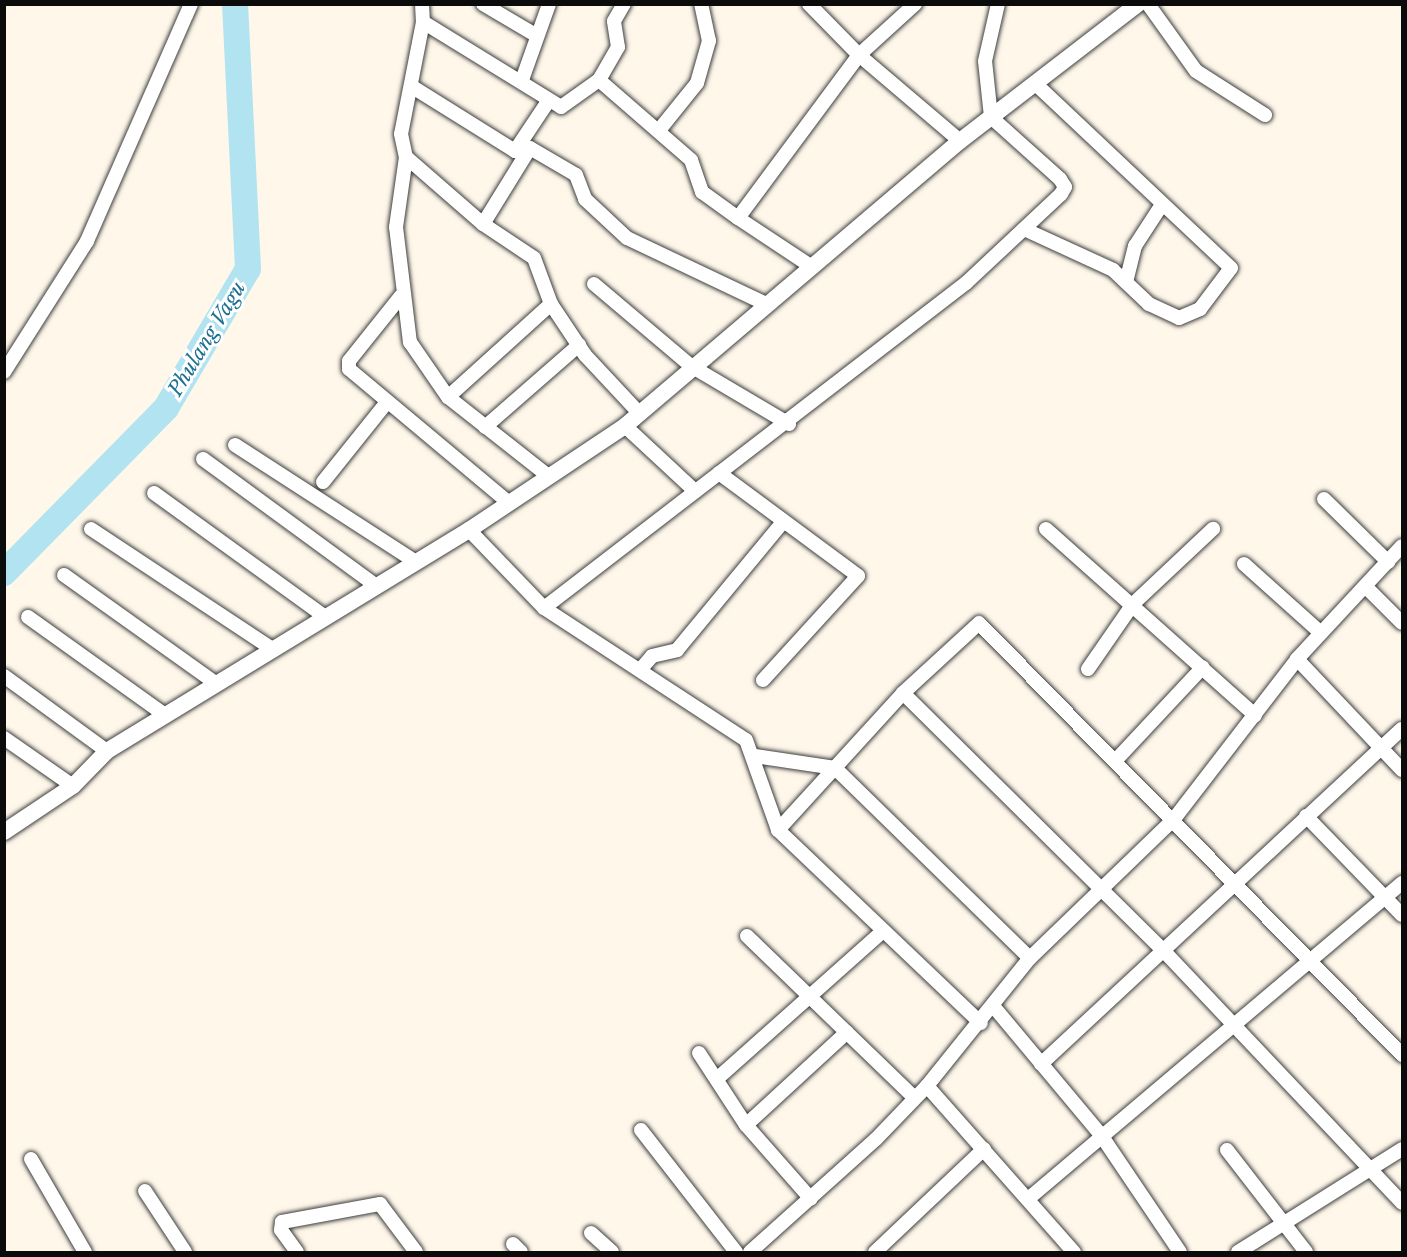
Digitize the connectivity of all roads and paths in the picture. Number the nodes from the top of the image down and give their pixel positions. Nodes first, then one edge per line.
1 (191, 4) edge
2 (422, 4) edge
3 (483, 4) edge
4 (549, 4) edge
5 (624, 4) edge
6 (701, 4) edge
7 (809, 4) edge
8 (915, 4) edge
9 (998, 4) edge
10 (1138, 4) edge
11 (1148, 4) edge
12 (423, 22) junction
13 (534, 34) junction
14 (859, 56) junction
15 (522, 80) junction
16 (599, 80) junction
17 (1035, 83) junction
18 (411, 86) junction
19 (549, 100) junction
20 (1265, 116) dead end
21 (992, 117) junction
22 (660, 129) junction
23 (960, 141) junction
24 (530, 148) junction
25 (515, 150) junction
26 (406, 157) junction
27 (1161, 206) junction
28 (738, 218) junction
29 (483, 224) junction
30 (1024, 229) junction
31 (812, 267) junction
32 (1126, 282) junction
33 (594, 284) dead end
34 (401, 296) junction
35 (551, 304) junction
36 (768, 305) junction
37 (579, 345) junction
38 (691, 366) junction
39 (4, 372) edge
40 (448, 397) junction
41 (387, 402) junction
42 (639, 412) junction
43 (789, 424) junction
44 (624, 426) junction
45 (485, 427) junction
46 (235, 445) dead end
47 (203, 459) dead end
48 (719, 473) junction
49 (547, 475) junction
50 (323, 482) dead end
51 (695, 491) junction
52 (154, 493) dead end
53 (1324, 499) dead end
54 (508, 502) junction
55 (783, 522) junction
56 (91, 529) dead end
57 (1046, 529) dead end
58 (470, 530) junction
59 (1212, 530) dead end
60 (1402, 546) edge
61 (414, 561) junction
62 (1388, 562) junction
63 (1244, 564) dead end
64 (64, 575) dead end
65 (375, 585) junction
66 (1365, 586) junction
67 (1132, 604) junction
68 (544, 608) junction
69 (324, 616) junction
70 (28, 617) dead end
71 (1402, 623) edge
72 (1321, 633) junction
73 (274, 650) junction
74 (1297, 659) junction
75 (1203, 668) junction
76 (1088, 669) dead end
77 (640, 670) junction
78 (4, 676) edge
79 (763, 680) dead end
80 (214, 682) junction
81 (903, 693) junction
82 (165, 715) junction
83 (1255, 715) junction
84 (1402, 729) edge
85 (4, 738) edge
86 (1382, 747) junction
87 (107, 751) junction
88 (755, 756) junction
89 (1116, 760) junction
90 (835, 768) junction
91 (1402, 770) edge
92 (73, 786) junction
93 (1306, 816) junction
94 (1174, 819) junction
95 (778, 830) junction
96 (4, 832) edge
97 (1402, 883) edge
98 (1239, 884) junction
99 (1101, 889) junction
100 (1386, 897) junction
101 (1402, 915) edge
102 (883, 931) junction
103 (747, 936) dead end
104 (1161, 948) junction
105 (1310, 957) junction
106 (1030, 958) junction
107 (811, 997) junction
108 (994, 1007) junction
109 (981, 1023) junction
110 (1232, 1023) junction
111 (847, 1032) junction
112 (699, 1053) dead end
113 (1402, 1055) edge
114 (1041, 1064) junction
115 (719, 1077) junction
116 (927, 1086) junction
117 (914, 1097) junction
118 (746, 1125) junction
119 (641, 1130) dead end
120 (1101, 1135) junction
121 (984, 1149) junction
122 (1402, 1149) edge
123 (1227, 1150) dead end
124 (31, 1159) dead end
125 (1370, 1168) junction
126 (145, 1191) dead end
127 (811, 1199) junction
128 (1028, 1199) junction
129 (1402, 1203) edge
130 (1283, 1221) junction
131 (591, 1233) dead end
132 (85, 1252) edge
133 (185, 1252) edge
134 (297, 1252) edge
135 (416, 1252) edge
136 (612, 1252) edge
137 (736, 1252) edge
138 (750, 1252) edge
139 (875, 1252) edge
140 (1074, 1252) edge
141 (1180, 1252) edge
142 (1238, 1252) edge
143 (1306, 1252) edge

1 - 39 street
2 - 12 street
3 - 13 street
4 - 13 street
5 - 16 street
6 - 22 street
7 - 14 street
8 - 14 street
9 - 21 street
10 - 17 street
11 - 20 street
12 - 15 street
12 - 18 street
13 - 15 street
14 - 23 street
14 - 28 street
15 - 19 street
16 - 19 street
16 - 22 street
17 - 21 street
17 - 27 street
18 - 25 street
18 - 26 street
19 - 25 street
21 - 23 street
21 - 30 street
22 - 28 street
23 - 31 street
24 - 25 street
24 - 29 street
24 - 36 street
26 - 29 street
26 - 34 street
27 - 32 street
27 - 32 street
28 - 31 street
29 - 35 street
30 - 32 street
30 - 43 street
31 - 36 street
33 - 38 street
34 - 40 street
34 - 41 street
35 - 37 street
35 - 40 street
36 - 38 street
37 - 42 street
37 - 45 street
38 - 42 street
38 - 43 street
40 - 45 street
41 - 50 street
41 - 54 street
42 - 44 street
43 - 48 street
44 - 49 street
44 - 51 street
45 - 49 street
46 - 61 street
47 - 65 street
48 - 51 street
48 - 55 street
49 - 54 street
51 - 68 street
52 - 69 street
53 - 62 street
54 - 58 street
55 - 77 street
55 - 79 street
56 - 73 street
57 - 67 street
58 - 61 street
58 - 68 street
59 - 67 street
60 - 62 street
61 - 65 street
62 - 66 street
63 - 72 street
64 - 80 street
65 - 69 street
66 - 71 street
66 - 72 street
67 - 75 street
67 - 76 street
68 - 77 street
69 - 73 street
70 - 82 street
72 - 74 street
73 - 80 street
74 - 83 street
74 - 86 street
75 - 83 street
75 - 89 street
77 - 88 street
78 - 87 street
80 - 82 street
81 - 89 street
81 - 90 street
81 - 99 street
82 - 87 street
83 - 94 street
84 - 86 street
85 - 92 street
86 - 91 street
86 - 93 street
87 - 92 street
88 - 90 street
88 - 95 street
89 - 94 street
90 - 95 street
90 - 106 street
92 - 96 street
93 - 98 street
93 - 100 street
94 - 98 street
94 - 99 street
95 - 102 street
97 - 100 street
98 - 104 street
98 - 105 street
99 - 104 street
99 - 106 street
100 - 101 street
100 - 105 street
102 - 107 street
102 - 109 street
103 - 107 street
104 - 110 street
104 - 114 street
105 - 110 street
105 - 113 street
106 - 108 street
107 - 111 street
107 - 115 street
108 - 109 street
108 - 114 street
109 - 116 street
110 - 120 street
110 - 125 street
111 - 117 street
111 - 118 street
112 - 115 street
114 - 120 street
115 - 118 street
116 - 117 street
116 - 121 street
117 - 127 street
118 - 127 street
119 - 137 street
120 - 128 street
120 - 141 street
121 - 128 street
121 - 139 street
122 - 125 street
123 - 130 street
124 - 132 street
125 - 129 street
125 - 130 street
126 - 133 street
127 - 138 street
128 - 140 street
130 - 142 street
130 - 143 street
131 - 136 street
134 - 135 street

